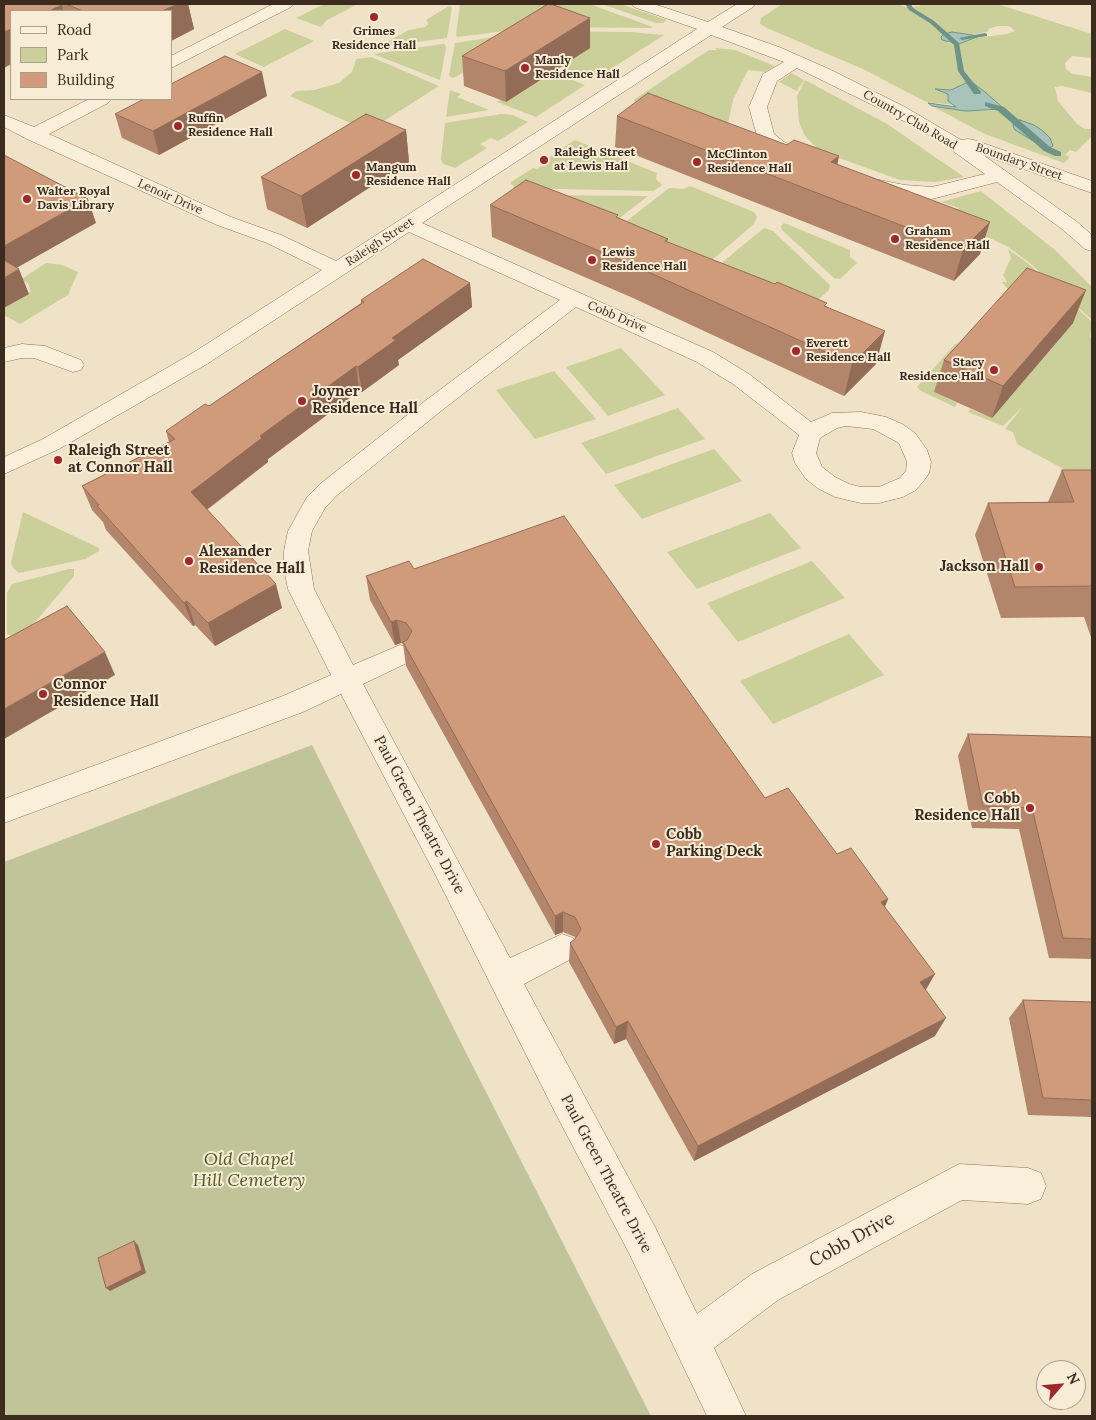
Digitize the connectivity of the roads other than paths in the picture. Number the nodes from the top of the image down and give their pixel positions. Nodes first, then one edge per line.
1 (285, 4) edge
2 (640, 4) edge
3 (747, 4) edge
4 (710, 28) junction
5 (797, 61) junction
6 (172, 62) edge
7 (100, 100) edge
8 (4, 120) edge
9 (33, 134) junction
10 (945, 137) junction
11 (814, 162) edge
12 (1092, 165) edge
13 (1000, 176) junction
14 (859, 180) edge
15 (1084, 184) edge
16 (1047, 210) junction
17 (408, 224) junction
18 (1092, 245) edge
19 (338, 270) junction
20 (574, 299) junction
21 (4, 355) edge
22 (73, 366) dead end
23 (811, 433) junction
24 (4, 466) edge
25 (400, 656) dead end
26 (346, 680) junction
27 (4, 811) edge
28 (562, 948) dead end
29 (505, 977) junction
30 (1028, 1186) dead end
31 (692, 1341) junction
32 (727, 1416) edge

1 - 6 street
2 - 4 street, Country Club Road
3 - 4 street, Raleigh Street
4 - 5 street, Country Club Road
4 - 17 street, Raleigh Street
5 - 10 street, Country Club Road
5 - 11 street
7 - 9 street
8 - 9 street, Lenoir Drive
9 - 19 street, Lenoir Drive
10 - 13 street, Country Club Road
10 - 15 street, Boundary Street
12 - 15 street
13 - 14 street
13 - 16 street, Country Club Road
15 - 16 street
16 - 18 street, Country Club Road
17 - 19 street, Raleigh Street
17 - 20 street, Cobb Drive
19 - 24 street, Raleigh Street
20 - 23 street, Cobb Drive
20 - 26 street, Paul Green Theatre Drive
21 - 22 street
23 - 23 street
25 - 26 street
26 - 27 street
26 - 29 street, Paul Green Theatre Drive
28 - 29 street
29 - 31 street, Paul Green Theatre Drive
30 - 31 street, Cobb Drive
31 - 32 street, Paul Green Theatre Drive

